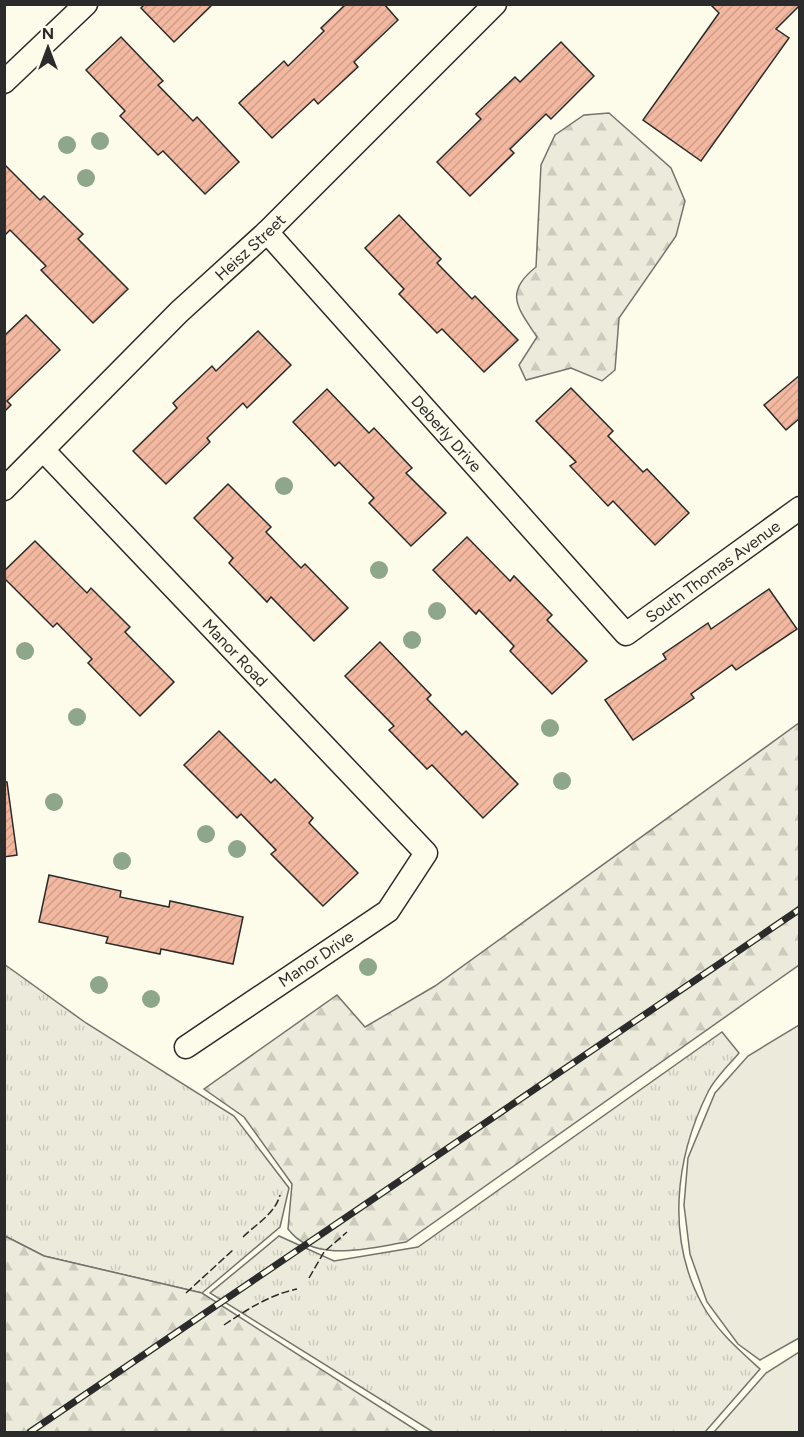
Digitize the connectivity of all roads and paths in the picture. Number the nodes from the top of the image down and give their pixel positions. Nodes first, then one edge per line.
1 (86, 4) edge
2 (495, 4) edge
3 (4, 82) edge
4 (267, 232) junction
5 (44, 451) junction
6 (4, 489) edge
7 (800, 508) edge
8 (626, 634) joint
9 (426, 853) joint
10 (186, 1047) dead end

1 - 3 street
2 - 4 street, Heisz Street
4 - 5 street, Heisz Street
4 - 8 street, Deberly Drive
5 - 6 street, Heisz Street
5 - 9 street, Manor Road
7 - 8 street, South Thomas Avenue
9 - 10 street, Manor Drive

